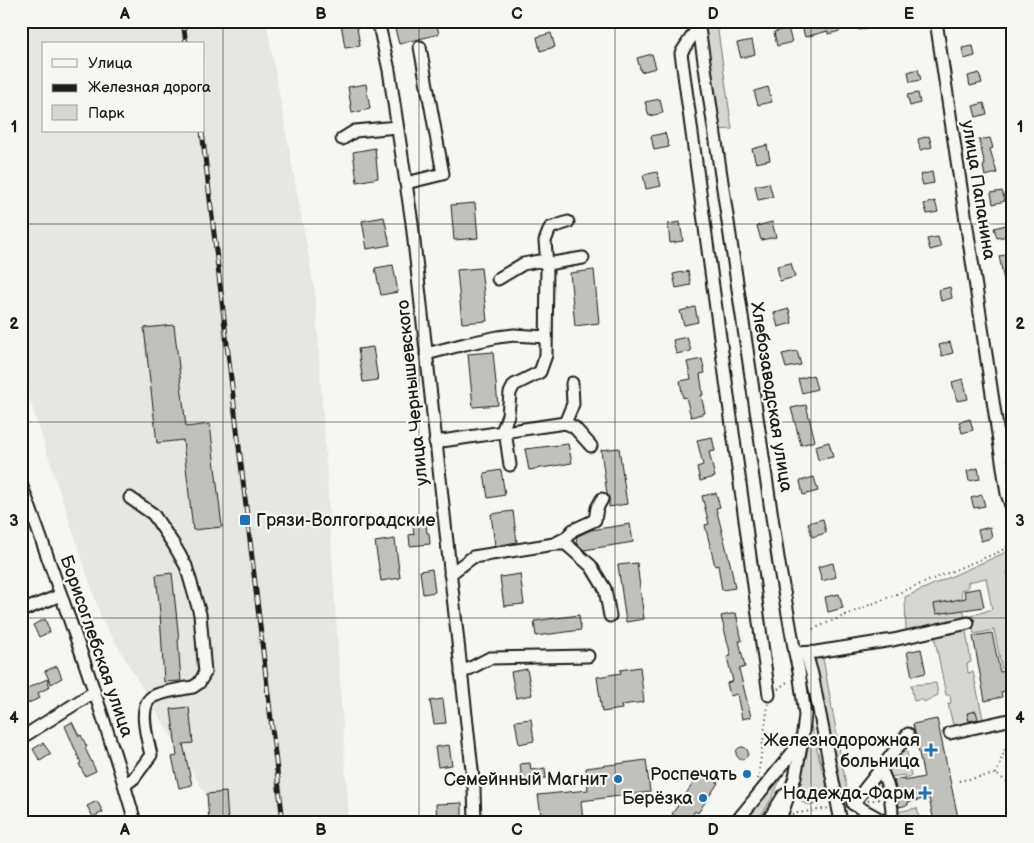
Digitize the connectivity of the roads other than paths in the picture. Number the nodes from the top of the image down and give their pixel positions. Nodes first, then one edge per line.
1 (378, 21) edge
2 (936, 21) edge
3 (698, 24) edge
4 (420, 47) dead end
5 (397, 127) junction
6 (342, 139) dead end
7 (406, 183) junction
8 (568, 222) dead end
9 (583, 258) dead end
10 (547, 264) junction
11 (498, 279) dead end
12 (546, 337) junction
13 (426, 354) junction
14 (572, 383) dead end
15 (565, 423) junction
16 (503, 432) junction
17 (435, 442) junction
18 (591, 446) dead end
19 (510, 465) dead end
20 (21, 484) edge
21 (130, 498) dead end
22 (602, 499) dead end
23 (1013, 511) edge
24 (554, 544) junction
25 (450, 574) junction
26 (61, 595) junction
27 (21, 611) edge
28 (610, 616) dead end
29 (968, 623) dead end
30 (801, 653) junction
31 (588, 656) dead end
32 (461, 673) junction
33 (94, 692) junction
34 (769, 695) road end
35 (1013, 719) edge
36 (950, 733) dead end
37 (908, 734) dead end
38 (21, 738) edge
39 (802, 741) junction
40 (881, 769) junction
41 (795, 777) junction
42 (125, 785) junction
43 (135, 821) edge
44 (475, 822) edge
45 (736, 822) edge
46 (767, 822) edge
47 (779, 822) edge
48 (841, 822) edge
49 (885, 822) edge
50 (892, 822) edge

1 - 5 street, улица Чернышевского
2 - 23 street, улица Папанина
3 - 30 street, Хлебозаводская улица
3 - 34 street
4 - 7 street
5 - 6 street
5 - 7 street, улица Чернышевского
7 - 13 street, улица Чернышевского
8 - 10 street
9 - 10 street
10 - 11 street
10 - 12 street
12 - 13 street
12 - 16 street
13 - 17 street, улица Чернышевского
14 - 15 street
15 - 16 street
15 - 18 street
16 - 17 street
16 - 19 street
17 - 25 street, улица Чернышевского
20 - 26 street, Борисоглебская улица
21 - 42 street
22 - 24 street
24 - 25 street
24 - 28 street
25 - 32 street, улица Чернышевского
26 - 27 street
26 - 33 street, Борисоглебская улица
29 - 30 street
30 - 39 street, Хлебозаводская улица
30 - 48 street
31 - 32 street
32 - 44 street, улица Чернышевского
33 - 38 street
33 - 42 street, Борисоглебская улица
35 - 36 street
37 - 40 street
39 - 41 street, Хлебозаводская улица
39 - 45 street
40 - 49 street
40 - 50 street
41 - 46 street
41 - 47 street
42 - 43 street, Борисоглебская улица

